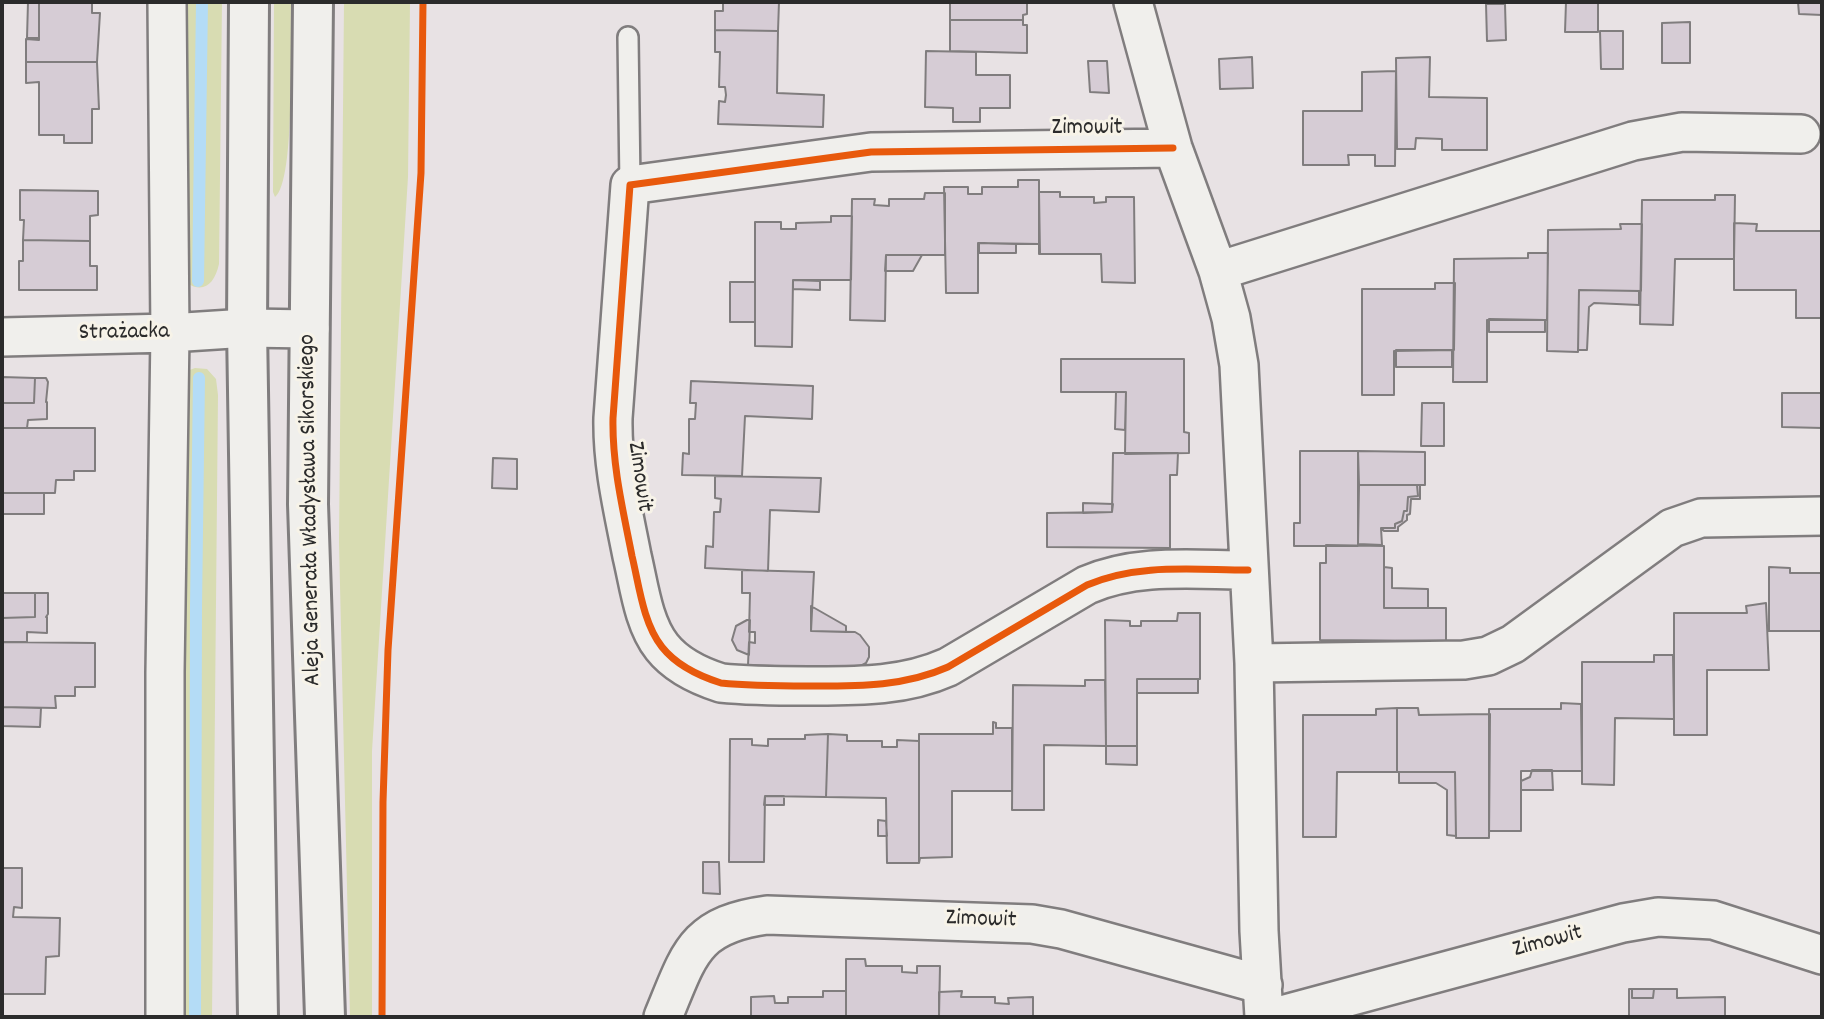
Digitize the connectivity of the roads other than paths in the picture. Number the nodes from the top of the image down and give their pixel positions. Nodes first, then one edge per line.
1 (167, 2) edge
2 (249, 2) edge
3 (313, 2) edge
4 (1133, 2) edge
5 (628, 37) dead end
6 (1801, 134) dead end
7 (1172, 148) junction
8 (630, 185) junction
9 (1218, 271) junction
10 (247, 328) junction
11 (310, 329) junction
12 (170, 333) junction
13 (2, 337) edge
14 (1822, 516) edge
15 (1248, 570) junction
16 (1254, 663) junction
17 (1822, 955) edge
18 (1267, 1007) edge
19 (164, 1017) edge
20 (258, 1017) edge
21 (325, 1017) edge
22 (663, 1017) edge

1 - 12 street
2 - 10 main road
3 - 11 main road, Aleja Generała Władysława Sikorskiego
4 - 7 street
5 - 8 lane
6 - 9 street
7 - 8 street, Zimowit
7 - 9 street
8 - 15 street, Zimowit
9 - 15 street
10 - 11 street, Strażacka
10 - 12 street, Strażacka
10 - 20 main road
11 - 21 main road, Aleja Generała Władysława Sikorskiego
12 - 13 street, Strażacka
12 - 19 street
14 - 16 street
15 - 16 street
16 - 18 street
17 - 18 street, Zimowit
18 - 22 street, Zimowit

